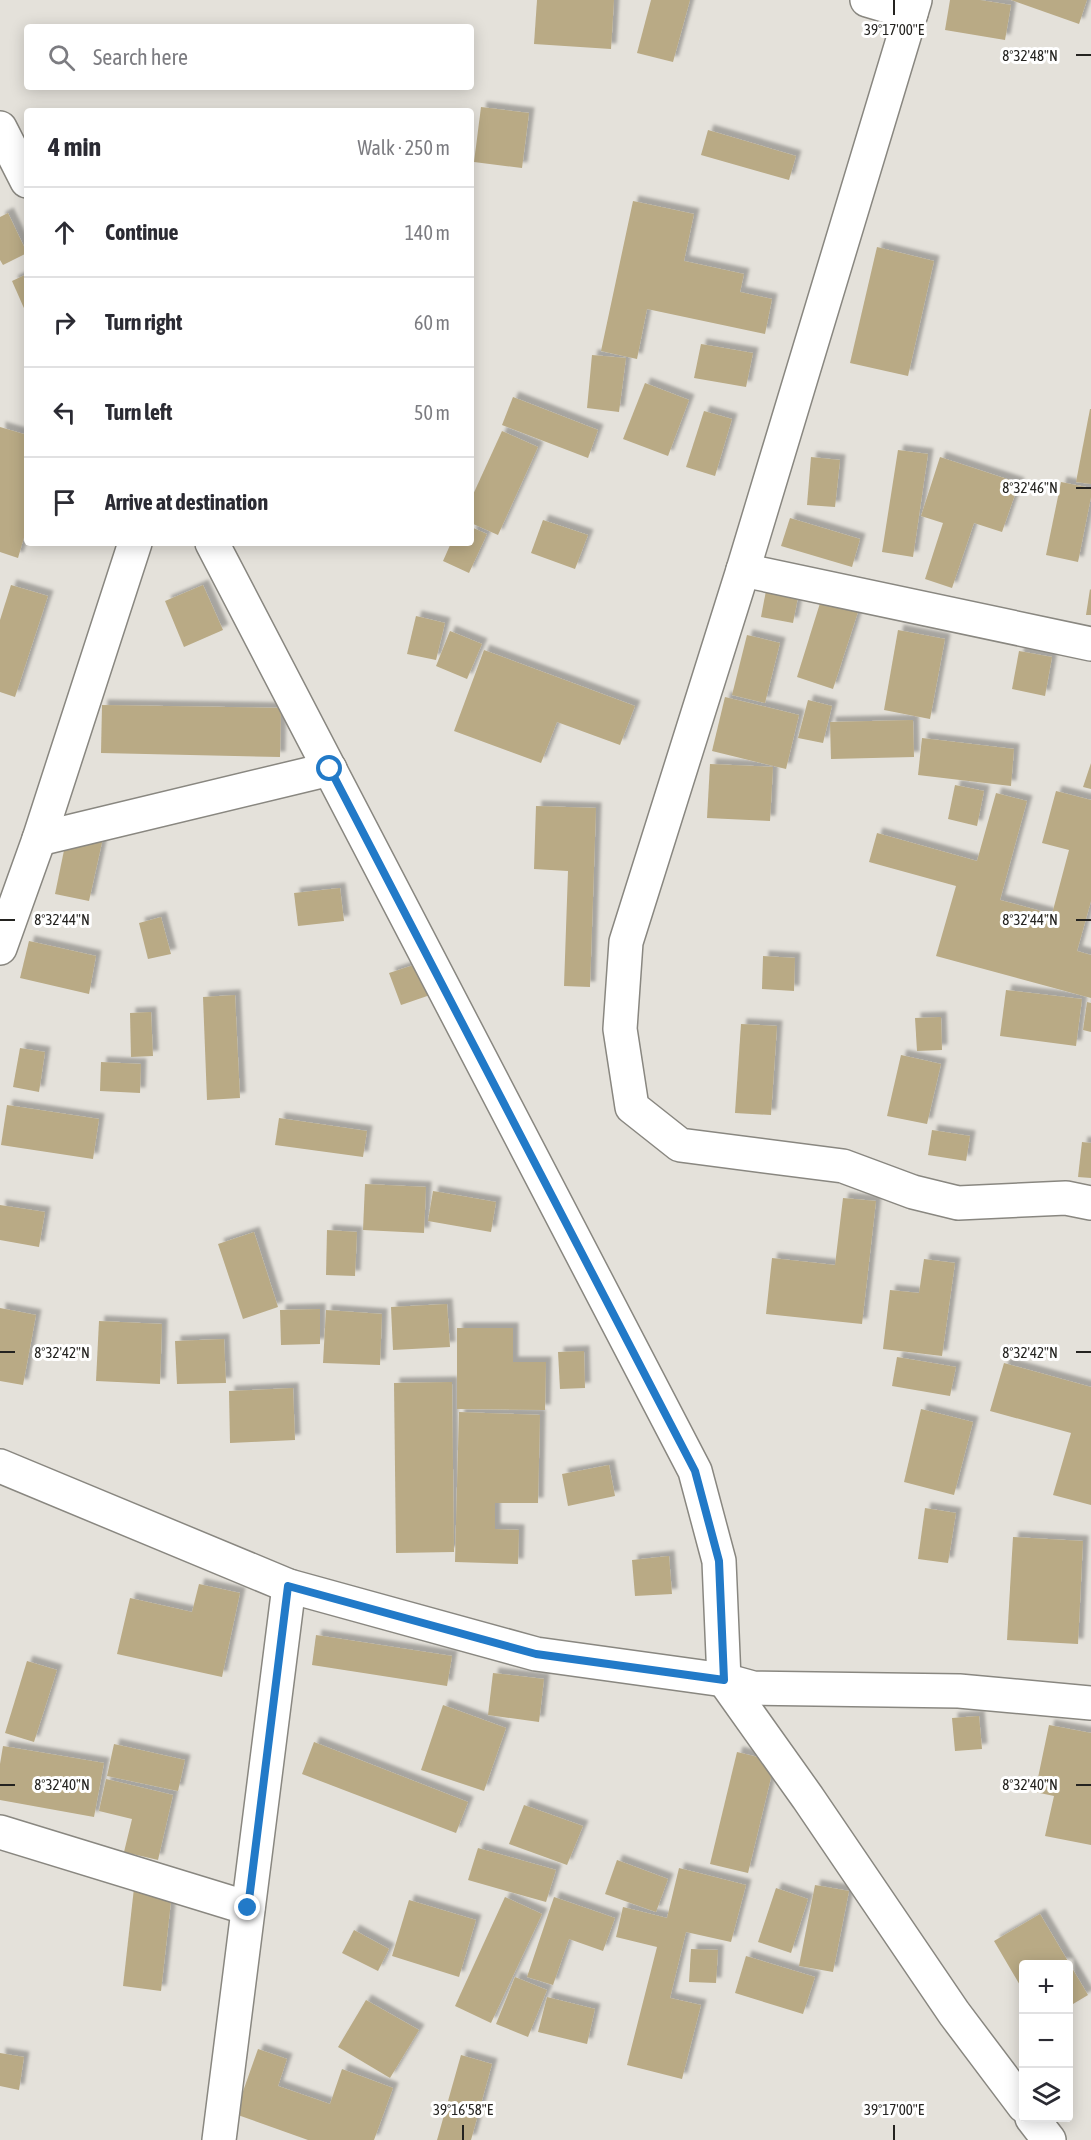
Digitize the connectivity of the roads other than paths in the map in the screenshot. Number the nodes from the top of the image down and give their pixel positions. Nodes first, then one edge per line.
1 (867, 0) edge
2 (913, 7) edge
3 (0, 128) edge
4 (24, 175) edge
5 (134, 546) edge
6 (214, 546) edge
7 (743, 570) junction
8 (1091, 644) edge
9 (330, 769) junction
10 (39, 839) junction
11 (0, 948) edge
12 (1091, 1203) edge
13 (0, 1466) edge
14 (288, 1586) junction
15 (739, 1684) junction
16 (1091, 1703) edge
17 (0, 1832) edge
18 (248, 1908) junction
19 (1019, 2101) edge
20 (1035, 2122) edge
21 (219, 2140) edge
22 (1049, 2140) edge

1 - 2 street
2 - 7 street
3 - 4 street
5 - 10 street
6 - 9 street
7 - 8 street
7 - 12 street
9 - 10 street
9 - 15 street
10 - 11 street
13 - 14 street
14 - 15 street
14 - 18 street
15 - 16 street
15 - 19 street
17 - 18 street
18 - 21 street
20 - 22 street

